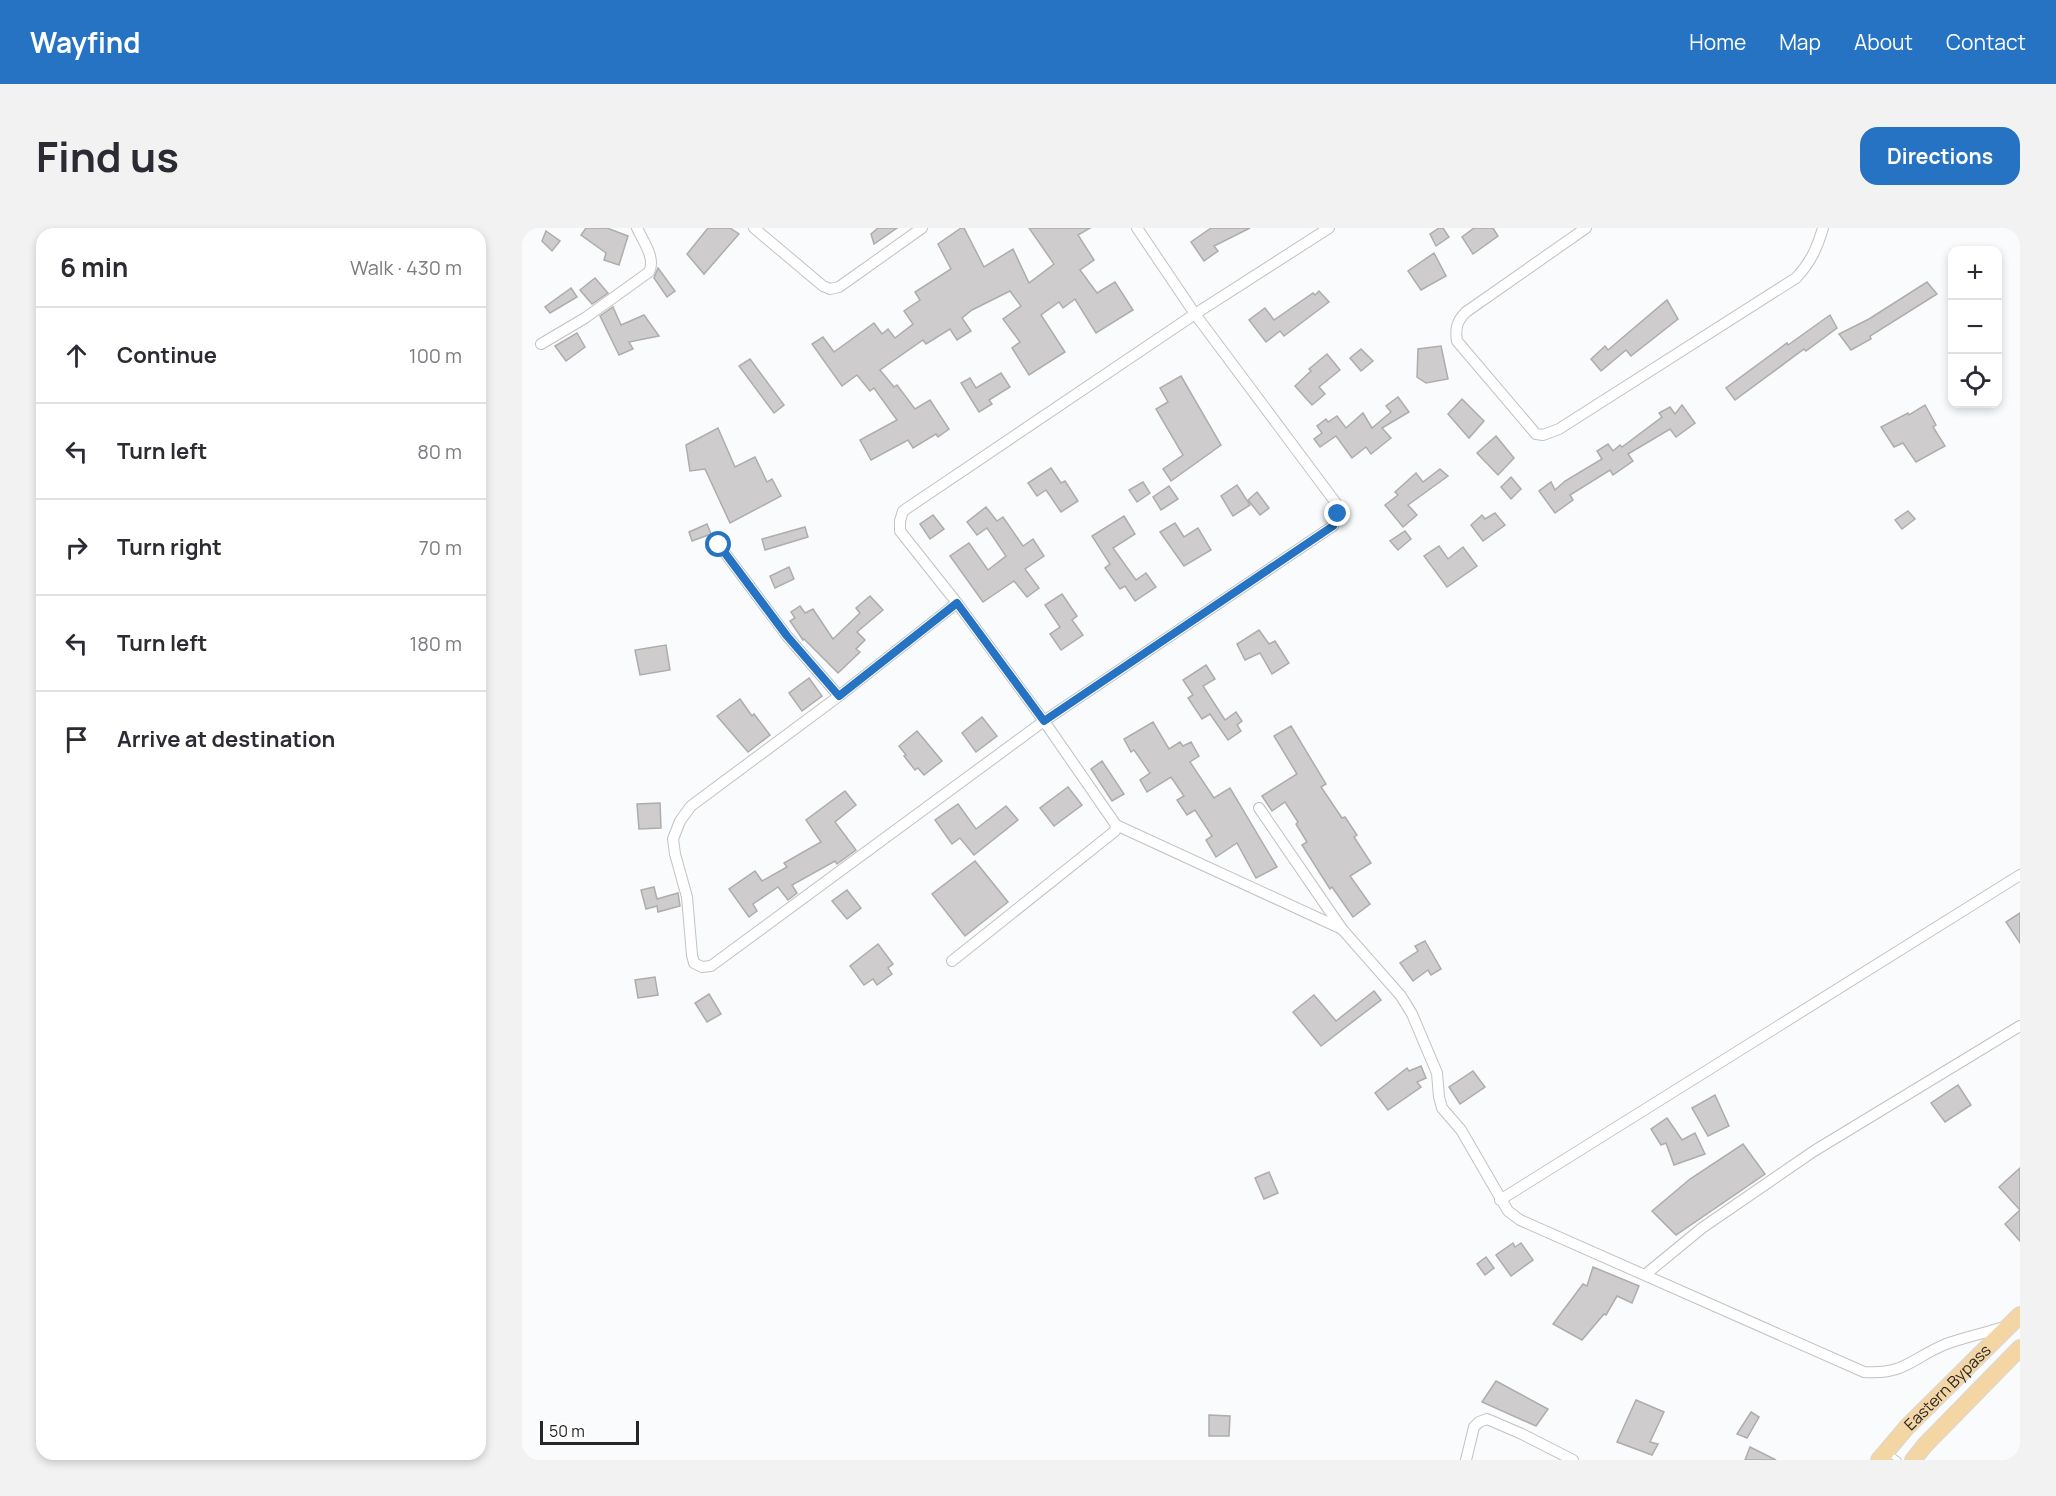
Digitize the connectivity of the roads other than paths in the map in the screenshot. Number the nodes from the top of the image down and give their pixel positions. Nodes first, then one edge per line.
1 (637, 228) edge
2 (754, 228) edge
3 (922, 228) edge
4 (1137, 228) edge
5 (1329, 228) edge
6 (1586, 228) edge
7 (1822, 228) edge
8 (1195, 314) junction
9 (541, 344) dead end
10 (719, 545) dead end
11 (957, 603) junction
12 (839, 696) junction
13 (1044, 721) junction
14 (1259, 808) dead end
15 (1116, 825) junction
16 (2020, 874) edge
17 (1342, 929) junction
18 (952, 961) dead end
19 (2020, 1026) edge
20 (1500, 1200) junction
21 (1646, 1274) junction
22 (2014, 1321) edge
23 (2020, 1348) edge
24 (1888, 1457) edge
25 (1466, 1460) edge
26 (1573, 1460) edge
27 (1913, 1460) edge

1 - 9 street
2 - 3 street
4 - 8 street
5 - 8 street
6 - 7 street
8 - 11 street
8 - 13 street
10 - 12 street
11 - 12 street
11 - 13 street
12 - 13 street
13 - 15 street
14 - 17 street
15 - 17 street
15 - 18 street
16 - 20 street
17 - 20 street
19 - 21 street
20 - 21 street
21 - 22 street
22 - 24 main road, Eastern Bypass
23 - 27 main road, Eastern Bypass
25 - 26 street

